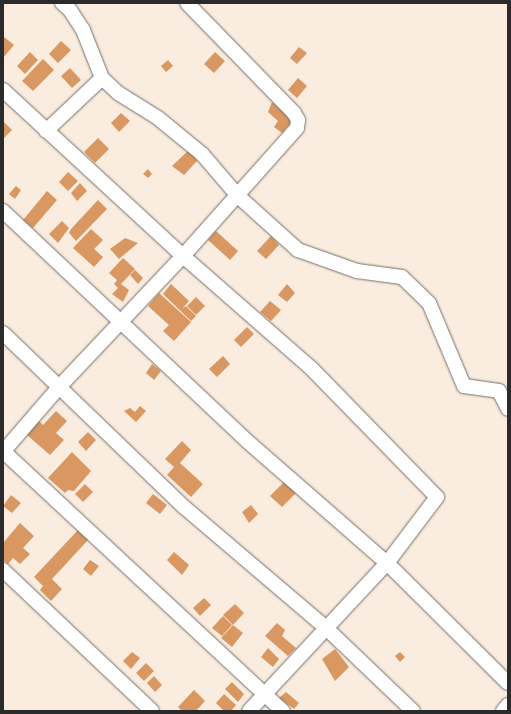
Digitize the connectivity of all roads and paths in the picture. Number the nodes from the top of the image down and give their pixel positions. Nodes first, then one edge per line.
1 (62, 3) edge
2 (188, 3) edge
3 (102, 78) junction
4 (3, 90) edge
5 (46, 131) junction
6 (238, 196) junction
7 (3, 211) edge
8 (183, 256) junction
9 (119, 321) junction
10 (3, 334) edge
11 (60, 386) junction
12 (508, 410) edge
13 (3, 451) edge
14 (387, 563) junction
15 (3, 570) edge
16 (325, 627) junction
17 (508, 683) edge
18 (264, 694) junction
19 (508, 705) edge
20 (152, 711) edge
21 (249, 711) edge
22 (283, 711) edge
23 (412, 711) edge
24 (503, 711) edge

1 - 3 street
2 - 6 street
3 - 5 street
3 - 6 street
4 - 5 street
5 - 8 street
6 - 8 street
6 - 12 street
7 - 9 street
8 - 9 street
8 - 14 street
9 - 11 street
9 - 14 street
10 - 11 street
11 - 13 street
11 - 16 street
13 - 18 street
14 - 16 street
14 - 17 street
15 - 20 street
16 - 18 street
16 - 23 street
18 - 21 street
18 - 22 street
19 - 24 street

